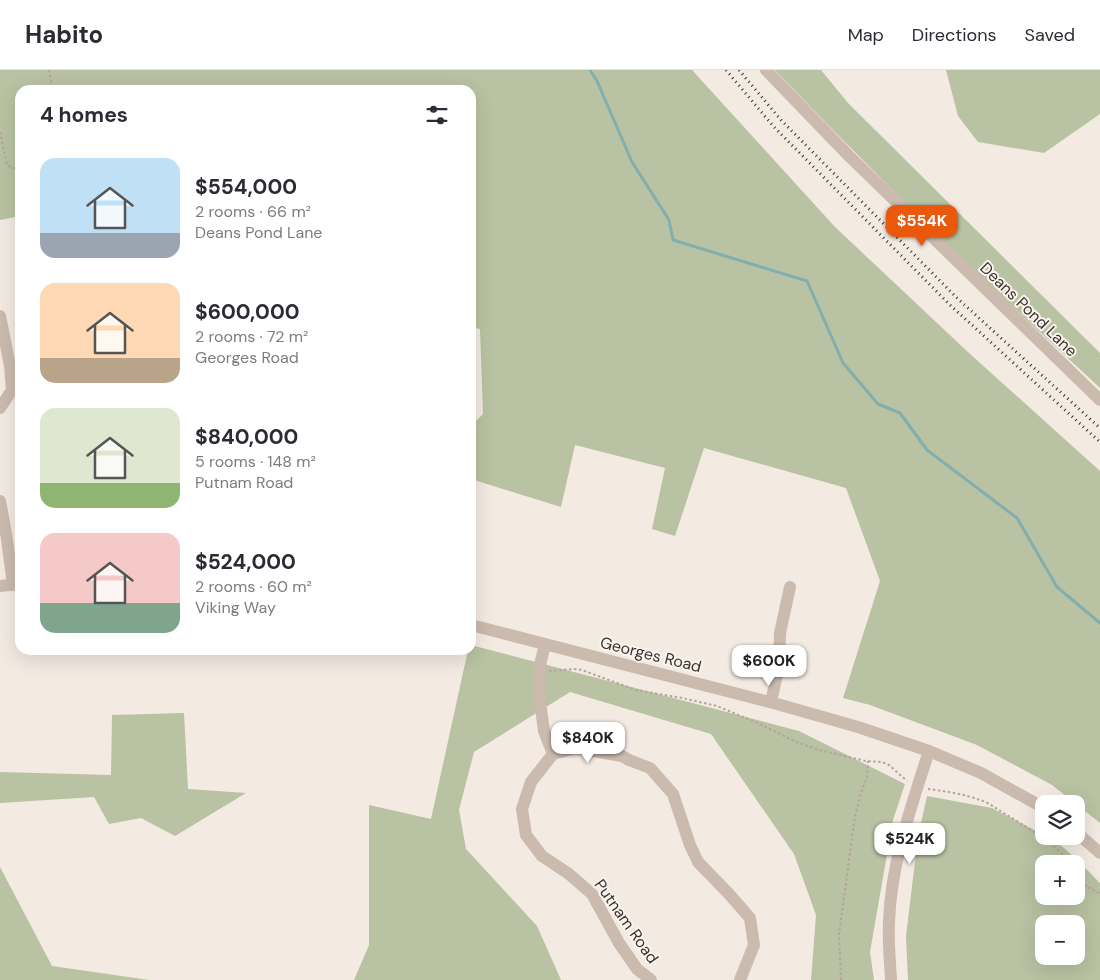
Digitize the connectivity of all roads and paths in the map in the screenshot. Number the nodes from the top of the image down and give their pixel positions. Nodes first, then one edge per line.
1 (49, 70) edge
2 (766, 70) edge
3 (52, 85) edge
4 (0, 132) edge
5 (15, 169) edge
6 (0, 316) edge
7 (1100, 400) edge
8 (0, 408) edge
9 (0, 501) edge
10 (11, 585) edge
11 (790, 587) dead end
12 (476, 626) edge
13 (545, 644) junction
14 (550, 671) dead end
15 (771, 702) junction
16 (929, 751) junction
17 (553, 754) junction
18 (868, 761) junction
19 (910, 783) dead end
20 (925, 788) dead end
21 (1035, 803) edge
22 (1085, 840) edge
23 (1100, 853) edge
24 (1062, 855) edge
25 (1085, 885) edge
26 (1100, 893) edge
27 (650, 980) edge
28 (740, 980) edge
29 (841, 980) edge
30 (891, 980) edge

1 - 3 path
2 - 7 street, Deans Pond Lane
4 - 5 path
6 - 8 street
9 - 10 street
11 - 15 street
12 - 13 street, Georges Road
13 - 15 street, Georges Road
13 - 17 street
14 - 18 path
15 - 16 street, Georges Road
16 - 21 street, Georges Road
16 - 30 street
17 - 27 street, Putnam Road
17 - 28 street
18 - 19 path
18 - 29 path
20 - 24 path
22 - 23 street
25 - 26 path

